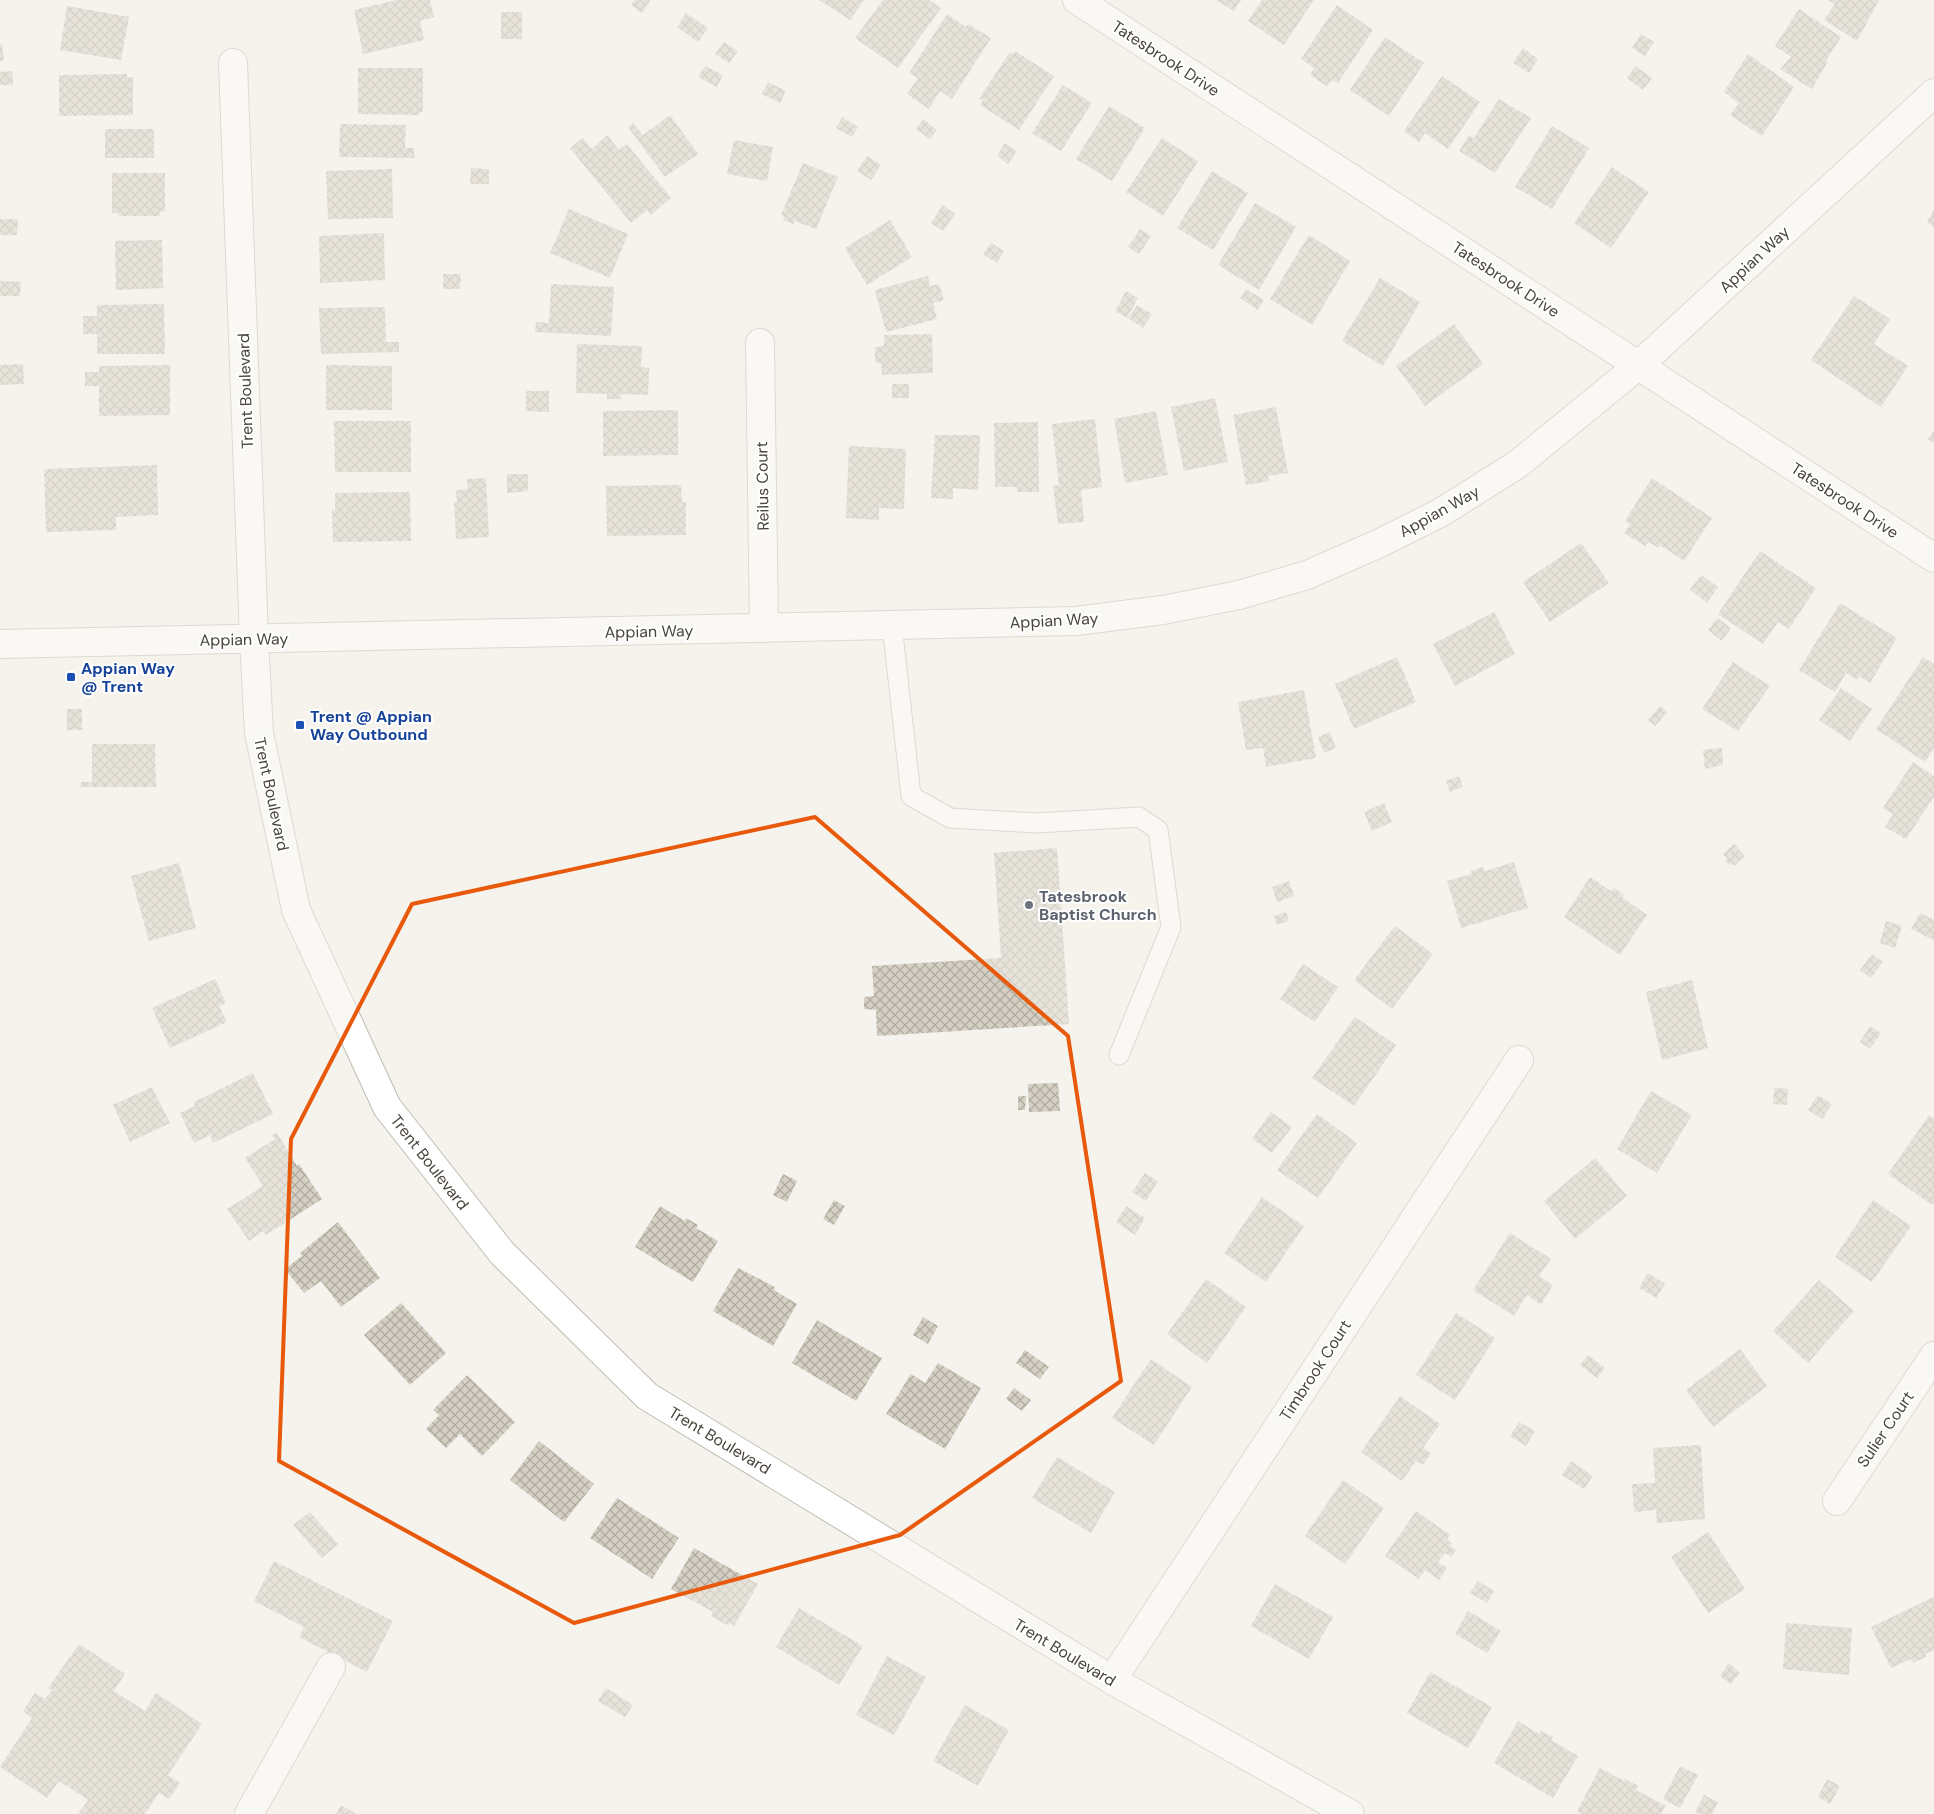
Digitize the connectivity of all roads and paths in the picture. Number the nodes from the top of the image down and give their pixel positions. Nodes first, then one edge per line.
1 (1077, 0) edge
2 (233, 64) dead end
3 (1934, 94) edge
4 (760, 343) dead end
5 (1638, 365) junction
6 (1934, 558) edge
7 (892, 625) junction
8 (764, 628) junction
9 (254, 639) junction
10 (0, 644) edge
11 (1119, 1055) dead end
12 (1519, 1060) dead end
13 (1934, 1356) edge
14 (1837, 1501) dead end
15 (331, 1667) dead end
16 (1112, 1680) junction
17 (248, 1814) edge
18 (1350, 1814) edge

1 - 5 street, Tatesbrook Drive
2 - 9 street, Trent Boulevard
3 - 5 street, Appian Way
4 - 8 street, Reilus Court
5 - 6 street, Tatesbrook Drive
5 - 7 street, Appian Way
7 - 8 street, Appian Way
7 - 11 lane
8 - 9 street, Appian Way
9 - 10 street, Appian Way
9 - 16 street, Trent Boulevard
12 - 16 street, Timbrook Court
13 - 14 street, Sulier Court
15 - 17 street
16 - 18 street, Trent Boulevard

